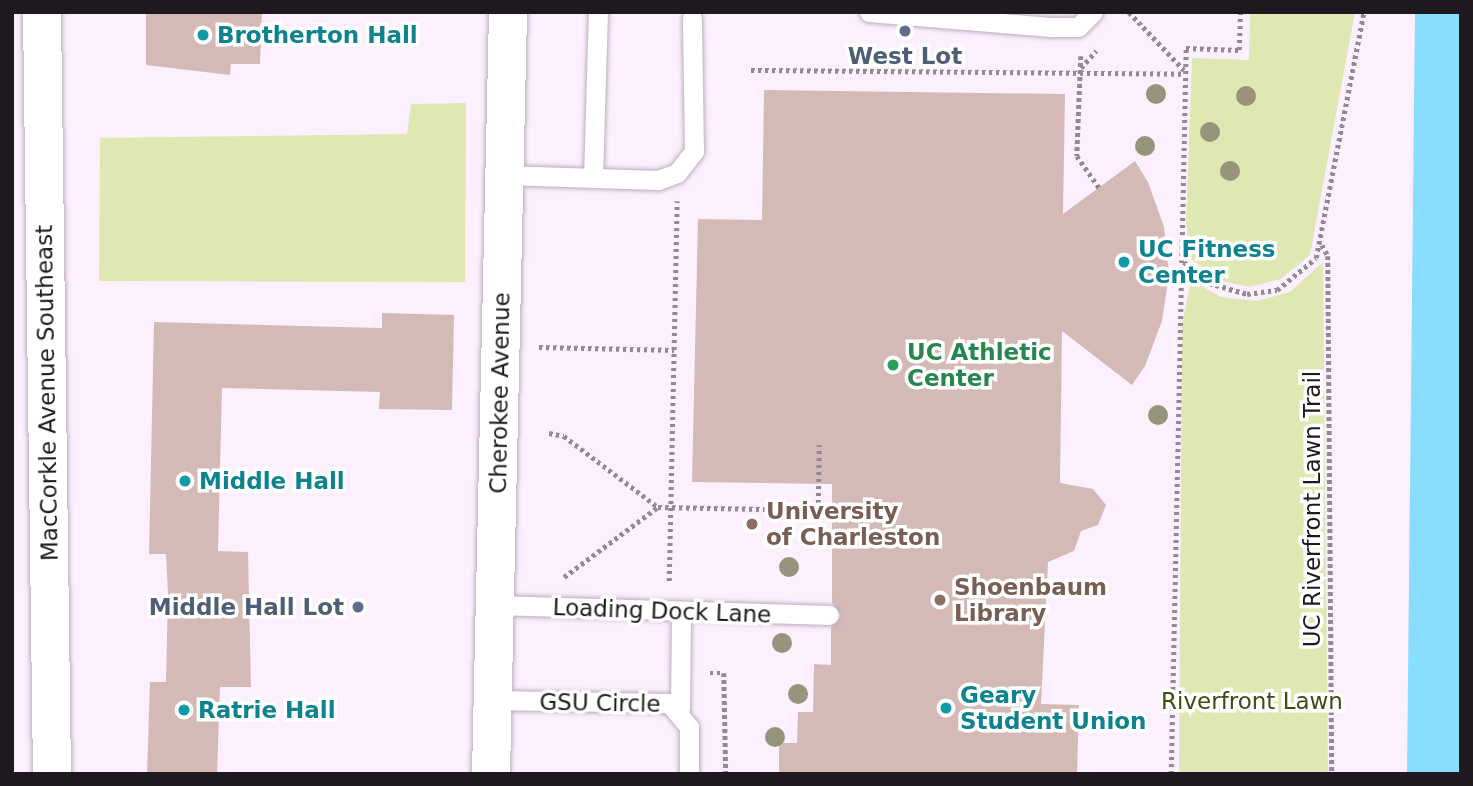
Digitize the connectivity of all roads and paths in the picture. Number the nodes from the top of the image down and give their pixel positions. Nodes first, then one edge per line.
1 (42, 12) edge
2 (508, 12) edge
3 (598, 12) edge
4 (869, 12) edge
5 (1093, 12) edge
6 (1129, 12) edge
7 (1240, 12) edge
8 (1364, 12) edge
9 (692, 18) dead end
10 (1081, 46) dead end
11 (751, 70) dead end
12 (1185, 72) junction
13 (1081, 75) junction
14 (504, 175) junction
15 (593, 178) junction
16 (1100, 187) dead end
17 (677, 200) dead end
18 (1322, 245) junction
19 (1183, 261) junction
20 (525, 347) dead end
21 (674, 350) junction
22 (549, 433) dead end
23 (819, 445) dead end
24 (658, 507) junction
25 (670, 509) junction
26 (563, 577) dead end
27 (669, 589) dead end
28 (496, 605) junction
29 (681, 612) junction
30 (829, 615) dead end
31 (681, 671) junction
32 (494, 700) junction
33 (680, 709) junction
34 (52, 774) edge
35 (491, 774) edge
36 (689, 774) edge
37 (726, 774) edge
38 (1171, 774) edge
39 (1332, 774) edge

1 - 34 street, MacCorkle Avenue Southeast
2 - 14 street, Cherokee Avenue
3 - 15 lane
4 - 5 lane
6 - 12 path
7 - 12 path
8 - 18 path
9 - 15 lane
10 - 13 path
11 - 13 path
12 - 13 path
12 - 19 path
13 - 16 path
14 - 15 lane
14 - 28 street, Cherokee Avenue
17 - 21 path
18 - 19 path
18 - 39 path, UC Riverfront Lawn Trail
19 - 38 path
20 - 21 path
21 - 25 path
22 - 24 path
23 - 25 path
24 - 25 path
24 - 26 path
25 - 27 path
28 - 29 lane, Loading Dock Lane
28 - 32 street, Cherokee Avenue
29 - 30 lane, Loading Dock Lane
29 - 31 lane
31 - 33 lane
31 - 37 path
32 - 33 lane, GSU Circle
32 - 35 street, Cherokee Avenue
33 - 36 lane, GSU Circle

